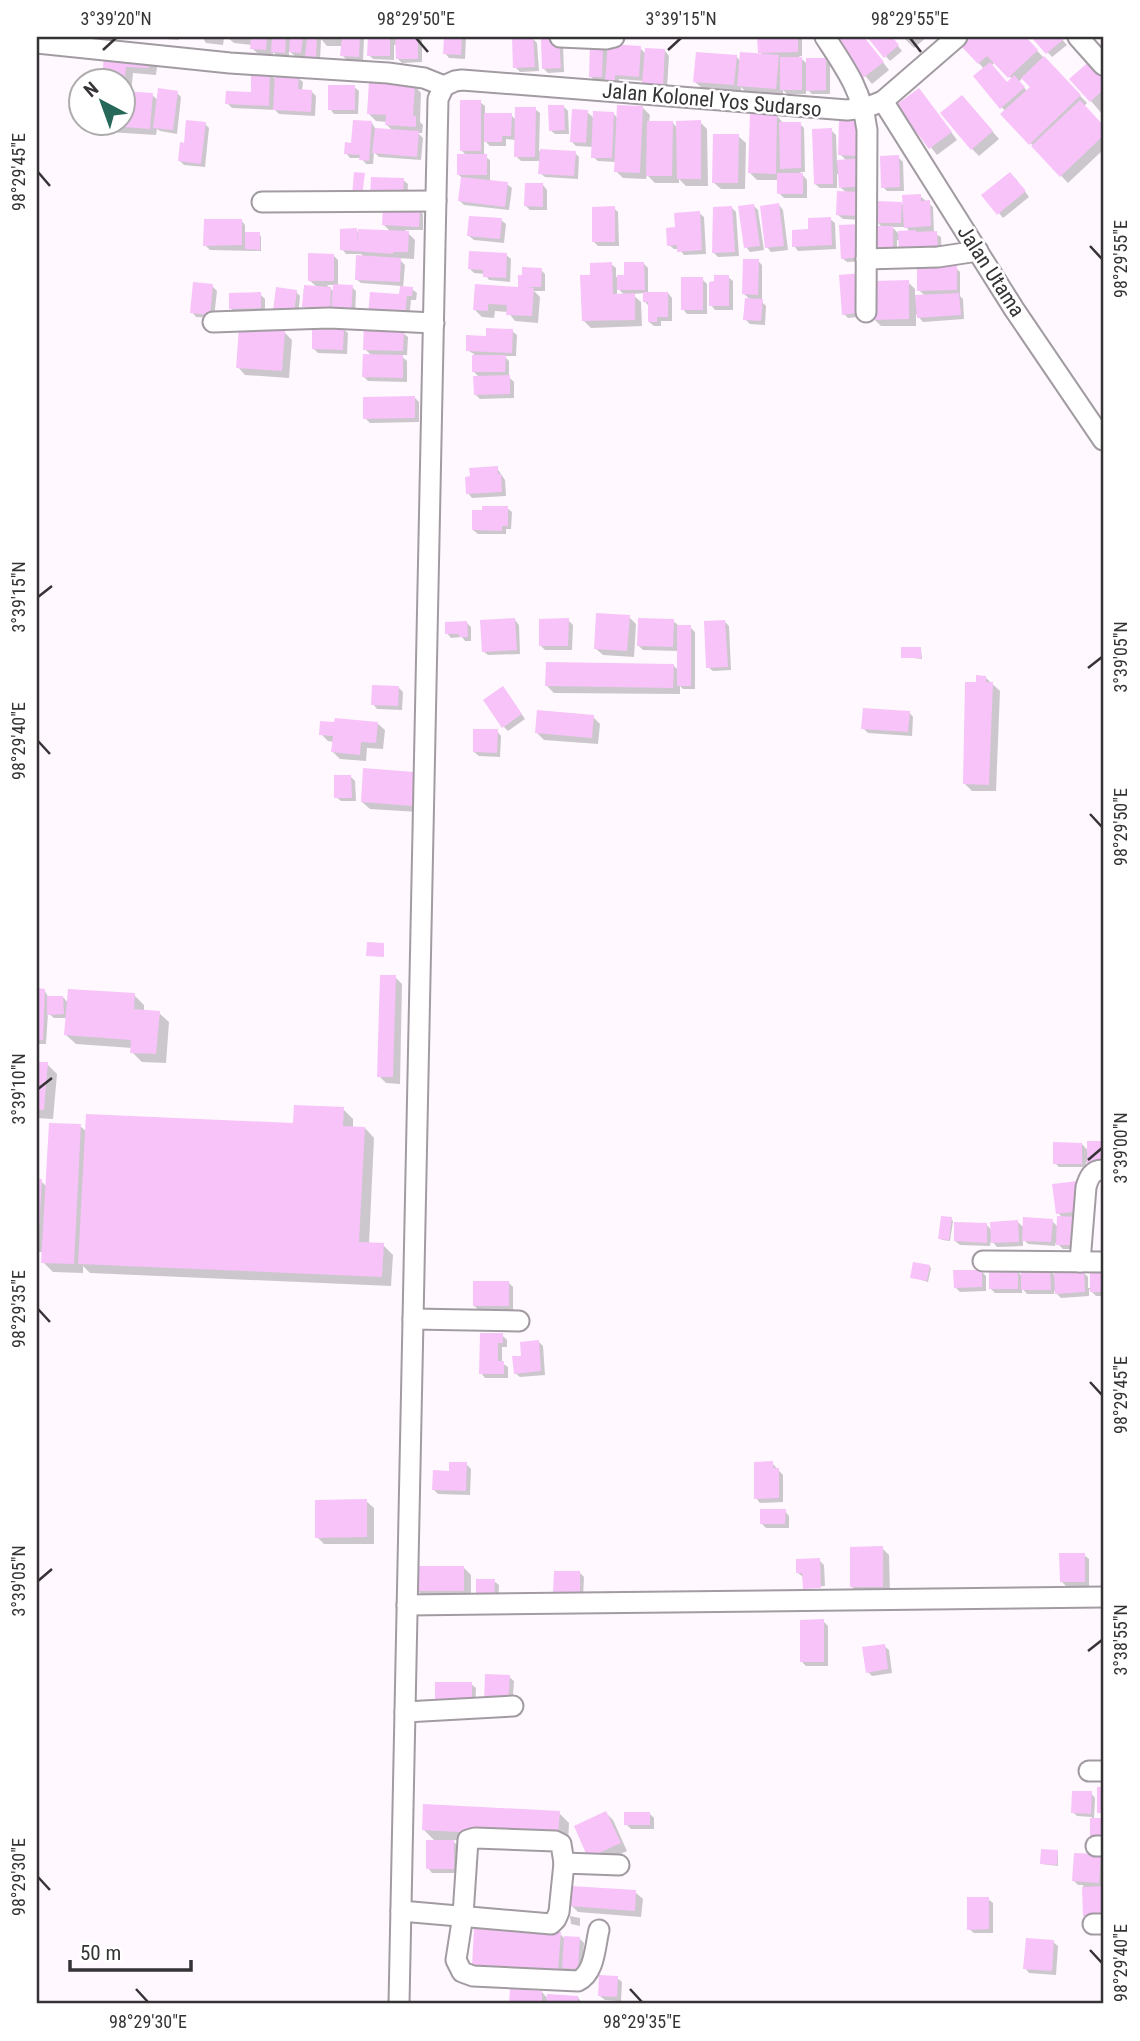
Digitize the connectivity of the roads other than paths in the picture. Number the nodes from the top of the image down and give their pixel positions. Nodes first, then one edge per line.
1 (560, 37) edge
2 (614, 37) edge
3 (825, 37) edge
4 (957, 37) edge
5 (1078, 37) edge
6 (37, 43) edge
7 (111, 43) edge
8 (1103, 65) edge
9 (444, 86) junction
10 (883, 101) junction
11 (864, 108) junction
12 (436, 201) junction
13 (261, 202) dead end
14 (978, 251) junction
15 (866, 259) junction
16 (866, 312) dead end
17 (213, 322) dead end
18 (434, 323) junction
19 (1103, 440) edge
20 (1103, 1170) edge
21 (983, 1262) dead end
22 (1080, 1262) junction
23 (1103, 1262) edge
24 (413, 1319) junction
25 (519, 1321) dead end
26 (1103, 1597) edge
27 (407, 1605) junction
28 (513, 1706) dead end
29 (405, 1712) junction
30 (564, 1863) junction
31 (619, 1865) dead end
32 (401, 1911) junction
33 (463, 1915) junction
34 (598, 1930) dead end
35 (399, 2004) edge

1 - 2 street
3 - 11 street
4 - 10 street, Jalan Kolonel Yos Sudarso
5 - 8 street
6 - 7 street
7 - 9 street
9 - 11 street, Jalan Kolonel Yos Sudarso
9 - 12 street
10 - 11 street, Jalan Kolonel Yos Sudarso
10 - 14 street, Jalan Utama
11 - 15 street
12 - 13 street
12 - 18 street
14 - 15 street
14 - 19 street, Jalan Utama
15 - 16 street
17 - 18 street
18 - 24 street
20 - 22 street
21 - 22 street
22 - 23 street
24 - 25 street
24 - 27 street
26 - 27 street
27 - 29 street
28 - 29 street
29 - 32 street
30 - 31 street
30 - 33 street
30 - 33 street
32 - 33 street
32 - 35 street
33 - 34 street

